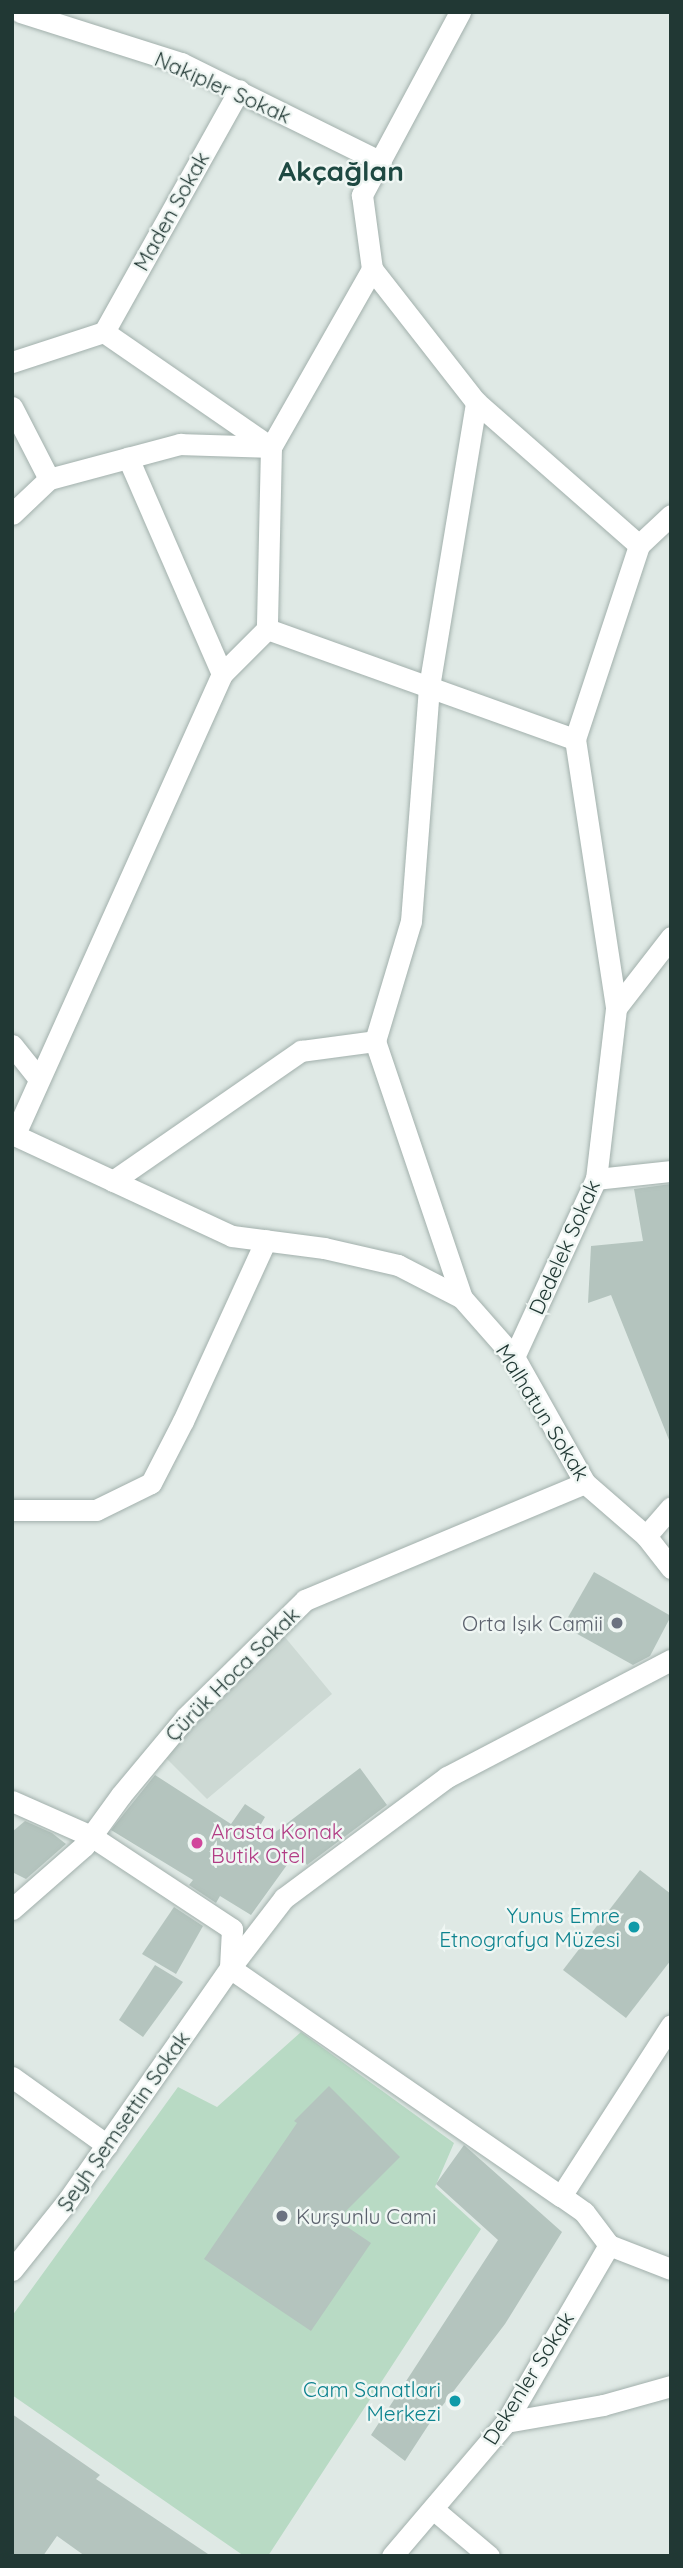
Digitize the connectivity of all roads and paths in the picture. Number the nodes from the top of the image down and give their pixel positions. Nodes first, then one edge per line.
1 (20, 12) edge
2 (460, 12) edge
3 (239, 90) junction
4 (381, 162) junction
5 (372, 269) junction
6 (104, 332) junction
7 (12, 362) edge
8 (476, 402) junction
9 (12, 407) edge
10 (271, 447) junction
11 (128, 458) junction
12 (50, 479) junction
13 (12, 514) edge
14 (671, 515) edge
15 (639, 545) junction
16 (267, 629) junction
17 (222, 674) junction
18 (429, 687) junction
19 (575, 739) junction
20 (671, 937) edge
21 (616, 1008) junction
22 (375, 1041) junction
23 (12, 1045) edge
24 (39, 1079) junction
25 (14, 1134) edge
26 (671, 1171) edge
27 (596, 1179) junction
28 (113, 1181) junction
29 (266, 1240) junction
30 (462, 1298) junction
31 (514, 1357) junction
32 (585, 1483) junction
33 (671, 1507) edge
34 (12, 1510) edge
35 (646, 1536) junction
36 (671, 1568) edge
37 (671, 1660) edge
38 (12, 1801) edge
39 (91, 1836) junction
40 (12, 1909) edge
41 (230, 1968) junction
42 (671, 2025) edge
43 (12, 2077) edge
44 (107, 2144) junction
45 (561, 2196) junction
46 (609, 2245) junction
47 (671, 2269) edge
48 (12, 2270) edge
49 (671, 2386) edge
50 (506, 2422) junction
51 (433, 2509) junction
52 (392, 2556) edge
53 (489, 2556) edge

1 - 3 street, Nakipler Sokak
2 - 4 street
3 - 4 street, Nakipler Sokak
3 - 6 street, Maden Sokak
4 - 5 street
5 - 8 street
5 - 10 street
6 - 7 street
6 - 10 street
8 - 15 street
8 - 18 street
9 - 12 street
10 - 11 street
10 - 16 street
11 - 12 street
11 - 17 street
12 - 13 street
14 - 15 street
15 - 19 street
16 - 17 street
16 - 18 street
17 - 24 street
18 - 19 street
18 - 22 street
19 - 21 street, Dedelek Sokak
20 - 21 street
21 - 27 street, Dedelek Sokak
22 - 28 street
22 - 30 street
23 - 24 street
24 - 25 street
25 - 28 street, Malhatun Sokak
26 - 27 street
27 - 31 street, Dedelek Sokak
28 - 29 street, Malhatun Sokak
29 - 30 street, Malhatun Sokak
29 - 34 street
30 - 31 street, Malhatun Sokak
31 - 32 street, Malhatun Sokak
32 - 35 street, Malhatun Sokak
32 - 39 street, Çürük Hoca Sokak
33 - 35 street
35 - 36 street, Malhatun Sokak
37 - 41 street, Şeyh Şemsettin Sokak
38 - 39 street
39 - 40 street, Çürük Hoca Sokak
39 - 41 street
41 - 44 street, Şeyh Şemsettin Sokak
41 - 45 street
42 - 45 street
43 - 44 street
44 - 48 street, Şeyh Şemsettin Sokak
45 - 46 street
46 - 47 street
46 - 50 street, Dekenler Sokak
49 - 50 street
50 - 51 street, Dekenler Sokak
51 - 52 street, Dekenler Sokak
51 - 53 street

